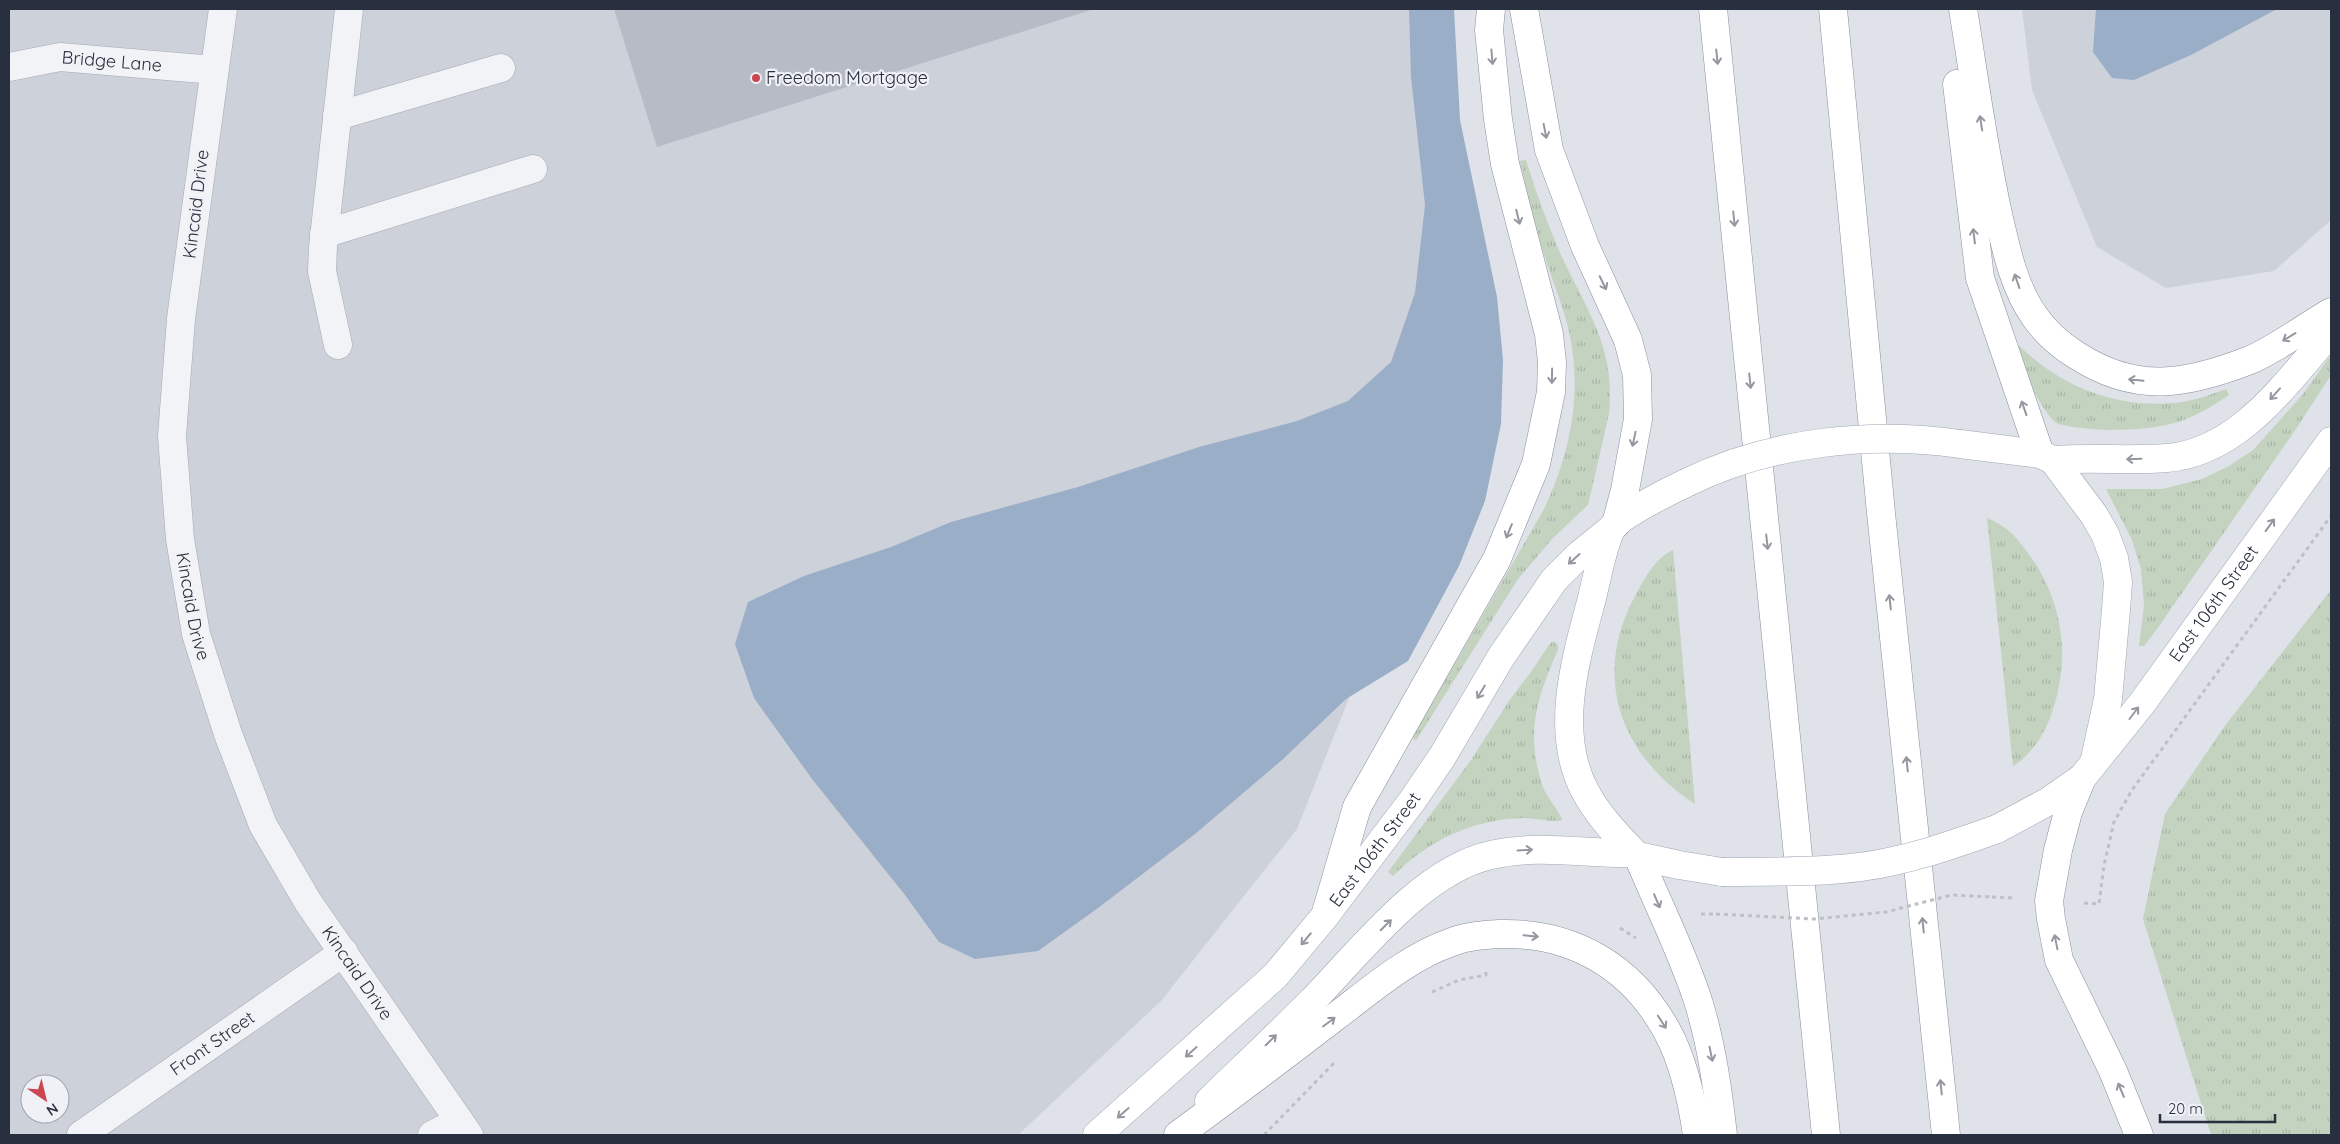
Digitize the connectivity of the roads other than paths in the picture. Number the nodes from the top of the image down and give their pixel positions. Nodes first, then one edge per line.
1 (223, 9) edge
2 (349, 9) edge
3 (1491, 9) edge
4 (1524, 9) edge
5 (1713, 9) edge
6 (1833, 9) edge
7 (1949, 9) edge
8 (1962, 9) edge
9 (9, 67) edge
10 (501, 68) dead end
11 (214, 70) junction
12 (337, 116) junction
13 (533, 169) dead end
14 (324, 234) junction
15 (2331, 312) edge
16 (2331, 332) edge
17 (338, 345) dead end
18 (2331, 441) edge
19 (2046, 457) junction
20 (1613, 526) junction
21 (2088, 772) junction
22 (1636, 855) junction
23 (1325, 916) junction
24 (344, 952) junction
25 (464, 1128) edge
26 (81, 1135) edge
27 (432, 1135) edge
28 (1097, 1135) edge
29 (1174, 1135) edge
30 (1178, 1135) edge
31 (1697, 1135) edge
32 (1723, 1135) edge
33 (1826, 1135) edge
34 (1946, 1135) edge
35 (2139, 1135) edge

1 - 11 street, Kincaid Drive
2 - 12 street
3 -> 23 main road
4 -> 20 main road
5 -> 33 main road
34 -> 6 main road
19 -> 7 main road
15 -> 8 main road
9 - 11 street, Bridge Lane
10 - 12 street
11 - 24 street, Kincaid Drive
12 - 14 street
13 - 14 street
14 - 17 street
16 -> 19 main road
21 -> 18 main road, East 106th Street
19 - 20 main road, East 106th Street, bridge
19 - 21 main road
20 - 22 main road
20 -> 23 main road, East 106th Street
21 - 22 main road, bridge
35 -> 21 main road
29 -> 22 main road
22 -> 32 main road
23 -> 28 main road, East 106th Street
24 - 25 street, Kincaid Drive
24 - 26 street, Front Street
25 - 27 street
30 -> 31 main road

